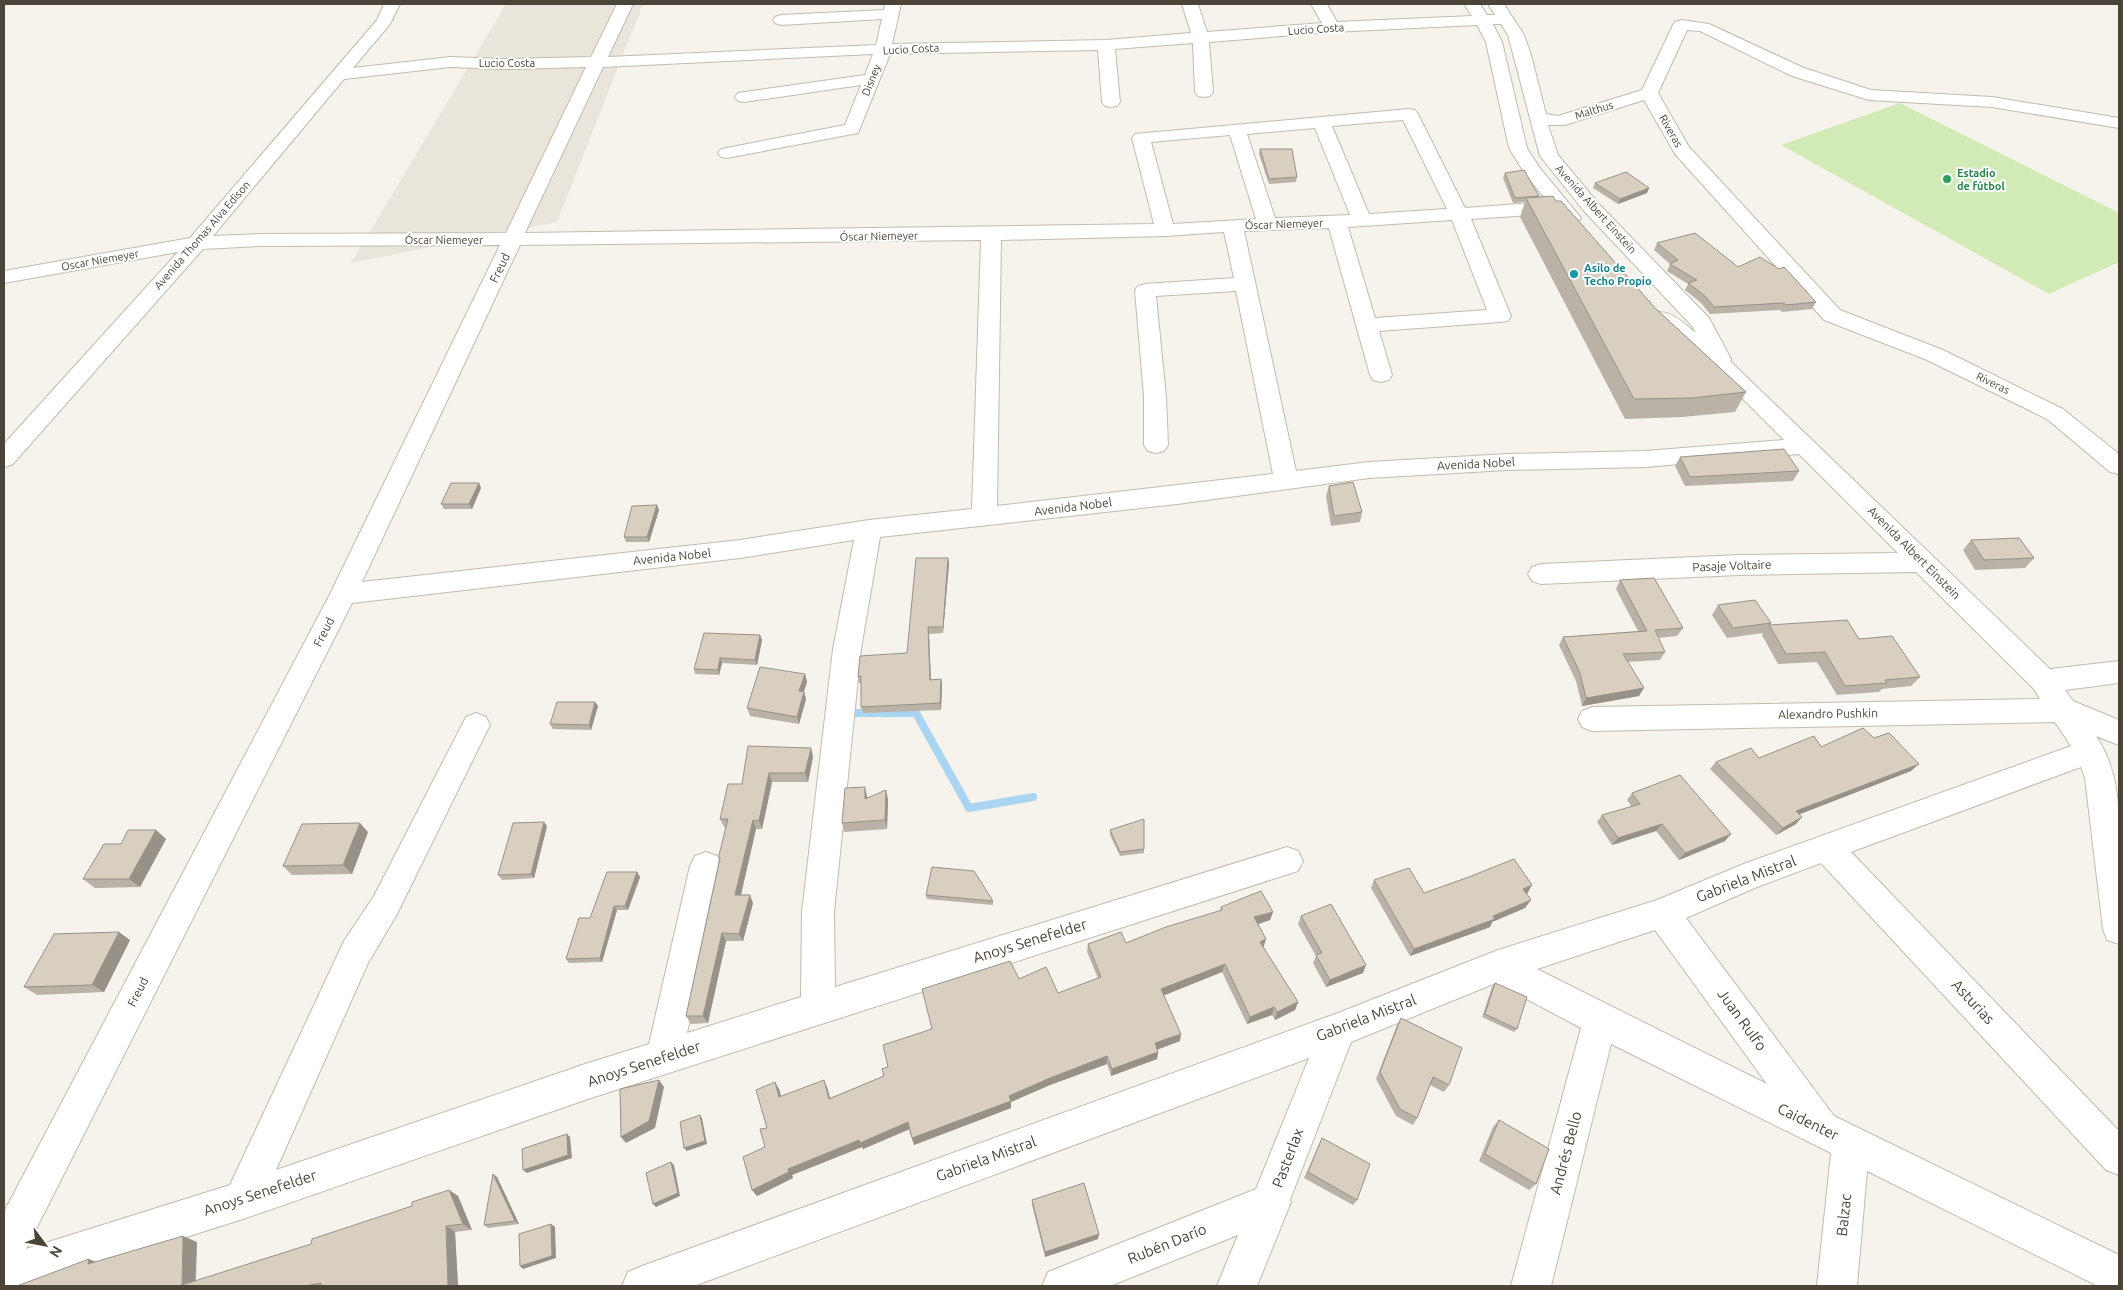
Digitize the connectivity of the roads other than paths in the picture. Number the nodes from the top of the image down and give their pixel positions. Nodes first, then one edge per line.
1 (392, 4) edge
2 (626, 4) edge
3 (1190, 4) edge
4 (1319, 4) edge
5 (892, 9) edge
6 (1477, 11) edge
7 (1501, 11) edge
8 (781, 20) dead end
9 (1332, 27) junction
10 (1200, 38) junction
11 (1106, 44) junction
12 (883, 50) junction
13 (598, 62) junction
14 (340, 74) junction
15 (870, 80) junction
16 (1204, 92) dead end
17 (1649, 93) junction
18 (744, 97) dead end
19 (1111, 102) dead end
20 (1539, 118) junction
21 (1321, 122) junction
22 (2119, 122) edge
23 (1237, 129) junction
24 (727, 153) dead end
25 (1562, 207) junction
26 (1459, 214) junction
27 (1362, 220) junction
28 (1337, 222) junction
29 (1267, 224) junction
30 (1233, 226) junction
31 (1165, 230) junction
32 (1584, 233) edge
33 (991, 234) junction
34 (514, 240) junction
35 (196, 243) junction
36 (4, 277) edge
37 (1245, 284) junction
38 (1648, 302) edge
39 (1367, 325) junction
40 (1724, 366) junction
41 (1381, 376) dead end
42 (1156, 445) dead end
43 (1805, 446) junction
44 (4, 459) edge
45 (2119, 466) edge
46 (1286, 480) junction
47 (984, 517) junction
48 (869, 529) junction
49 (1924, 562) junction
50 (1541, 574) dead end
51 (344, 594) junction
52 (2119, 672) edge
53 (2044, 681) junction
54 (2065, 710) junction
55 (1592, 719) dead end
56 (476, 725) dead end
57 (2119, 733) edge
58 (2090, 751) junction
59 (1828, 848) junction
60 (1286, 861) dead end
61 (706, 866) dead end
62 (1662, 912) junction
63 (2119, 930) edge
64 (1498, 966) junction
65 (818, 1008) junction
66 (1600, 1020) junction
67 (1338, 1030) junction
68 (664, 1057) junction
69 (1836, 1136) junction
70 (2119, 1157) edge
71 (243, 1200) junction
72 (1272, 1202) junction
73 (4, 1252) edge
74 (4, 1274) edge
75 (2119, 1276) edge
76 (642, 1286) edge
77 (1062, 1286) edge
78 (1237, 1286) edge
79 (1531, 1286) edge
80 (1837, 1286) edge

1 - 14 street, Avenida Thomas Alva Edison
2 - 13 street, Freud
3 - 10 street
4 - 9 street
5 - 8 street
5 - 12 street, Disney
6 - 7 street, Lucio Costa
6 - 9 street, Lucio Costa
6 - 25 street, Avenida Albert Einstein
7 - 20 street, Avenida Albert Einstein
9 - 10 street, Lucio Costa
10 - 11 street, Lucio Costa
10 - 16 street
11 - 12 street, Lucio Costa
11 - 19 street
12 - 13 street, Lucio Costa
12 - 15 street, Disney
13 - 14 street, Lucio Costa
13 - 34 street, Freud
14 - 35 street, Avenida Thomas Alva Edison
15 - 18 street
15 - 24 street, Disney
17 - 20 street, Malthus
17 - 22 street
17 - 45 street, Riveras
20 - 40 street, Avenida Albert Einstein
21 - 23 street
21 - 26 street
21 - 27 street
23 - 29 street
23 - 31 street
25 - 26 street, Óscar Niemeyer
25 - 32 street, Avenida Albert Einstein
26 - 27 street, Óscar Niemeyer
26 - 39 street
27 - 28 street, Óscar Niemeyer
28 - 29 street, Óscar Niemeyer
28 - 39 street
29 - 30 street, Óscar Niemeyer
30 - 31 street, Óscar Niemeyer
30 - 37 street
31 - 33 street, Óscar Niemeyer
33 - 34 street, Óscar Niemeyer
33 - 47 street
34 - 35 street, Óscar Niemeyer
34 - 51 street, Freud
35 - 36 street, Oscar Niemeyer
35 - 44 street, Avenida Thomas Alva Edison
37 - 42 street
37 - 46 street
38 - 40 street, Avenida Albert Einstein
39 - 41 street
40 - 43 street, Avenida Albert Einstein
43 - 46 street, Avenida Nobel
43 - 49 street, Avenida Albert Einstein
46 - 47 street, Avenida Nobel
47 - 48 street, Avenida Nobel
48 - 51 street, Avenida Nobel
48 - 65 street
49 - 50 street, Pasaje Voltaire
49 - 53 street, Avenida Albert Einstein
51 - 73 street, Freud
52 - 53 street
53 - 54 street, Avenida Albert Einstein
54 - 55 street, Alexandro Pushkin
54 - 57 street
54 - 58 street, Avenida Albert Einstein
56 - 71 street
58 - 59 street, Gabriela Mistral
58 - 63 street, Avenida Albert Einstein
59 - 62 street, Gabriela Mistral
59 - 70 street, Asturias
60 - 65 street, Anoys Senefelder
61 - 68 street
62 - 64 street, Gabriela Mistral
62 - 69 street, Juan Rulfo
64 - 66 street, Caidenter
64 - 67 street, Gabriela Mistral
65 - 68 street, Anoys Senefelder
66 - 69 street, Caidenter
66 - 79 street, Andrés Bello
67 - 72 street, Pasterlax
67 - 76 street, Gabriela Mistral
68 - 71 street, Anoys Senefelder
69 - 75 street, Caidenter
69 - 80 street, Balzac
71 - 74 street, Anoys Senefelder
72 - 77 street, Rubén Darío
72 - 78 street, Pasterlax

